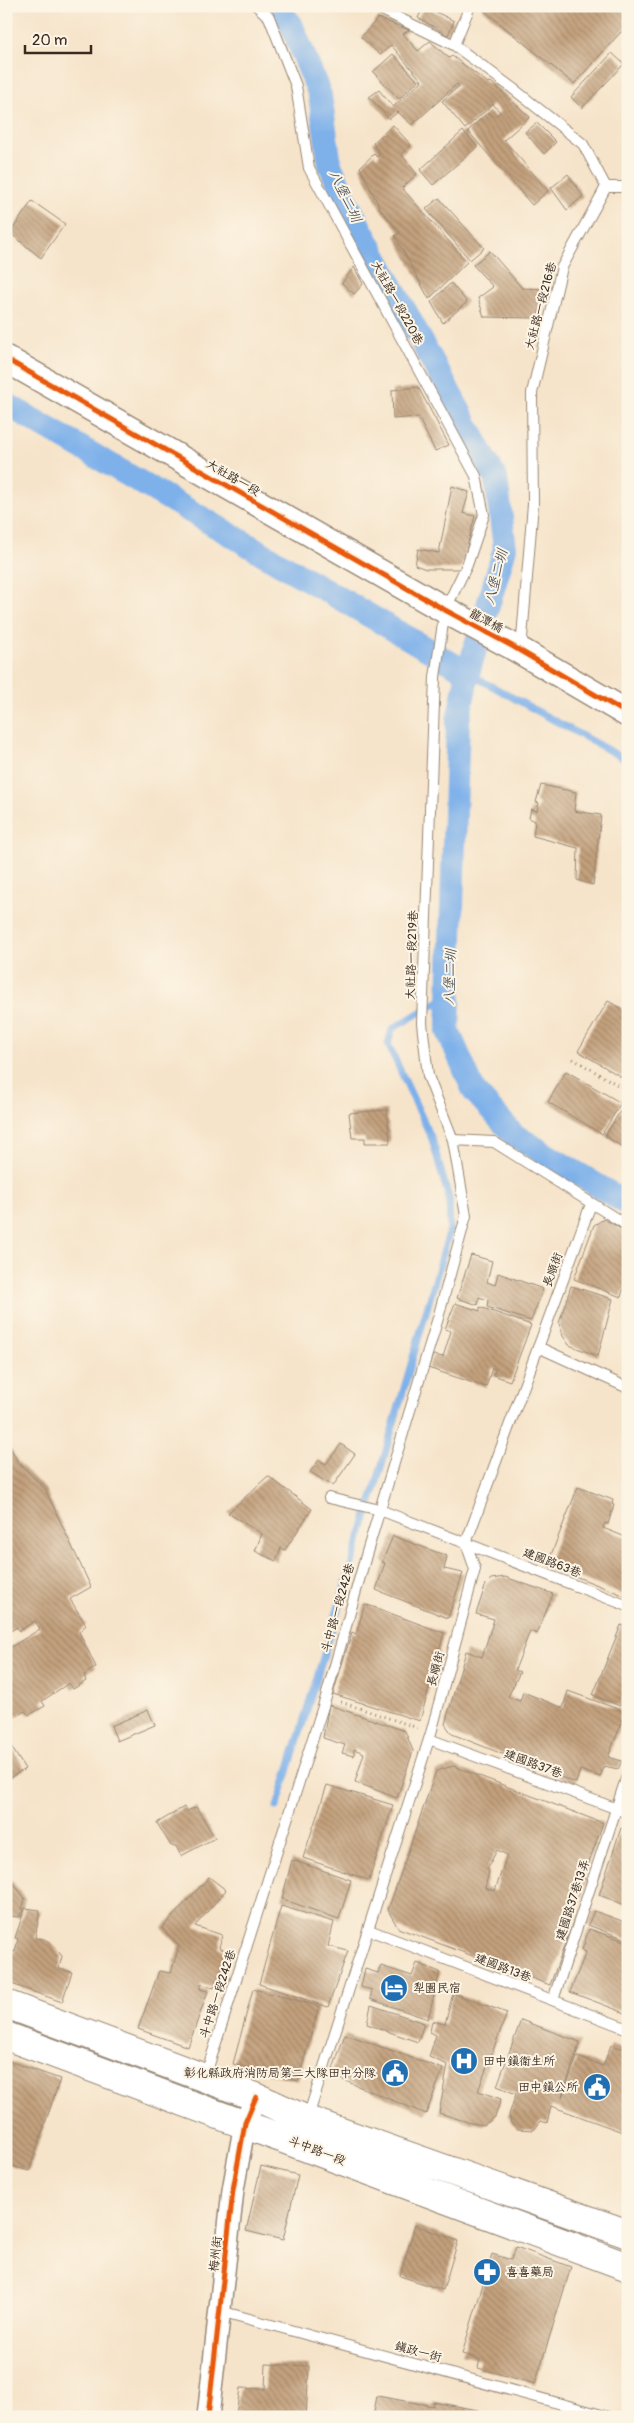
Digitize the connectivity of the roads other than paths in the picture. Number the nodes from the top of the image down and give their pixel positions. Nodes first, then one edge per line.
1 (257, 6) edge
2 (374, 6) edge
3 (470, 6) edge
4 (454, 45) junction
5 (606, 187) junction
6 (628, 187) edge
7 (6, 359) edge
8 (448, 612) junction
9 (516, 649) junction
10 (628, 714) edge
11 (453, 1140) junction
12 (591, 1204) junction
13 (628, 1226) edge
14 (538, 1347) junction
15 (628, 1388) edge
16 (328, 1498) dead end
17 (380, 1510) junction
18 (466, 1543) junction
19 (628, 1606) edge
20 (430, 1736) junction
21 (628, 1773) edge
22 (617, 1808) junction
23 (628, 1813) edge
24 (369, 1930) junction
25 (553, 2000) junction
26 (6, 2004) edge
27 (628, 2029) edge
28 (6, 2036) edge
29 (112, 2043) junction
30 (102, 2070) junction
31 (205, 2078) junction
32 (256, 2097) junction
33 (245, 2123) junction
34 (304, 2132) junction
35 (628, 2234) edge
36 (628, 2267) edge
37 (220, 2311) junction
38 (208, 2417) edge
39 (609, 2417) edge

1 - 8 lane, 大社路一段220巷
2 - 4 lane
3 - 4 lane
4 - 5 lane
5 - 6 lane
5 - 9 lane, 大社路一段216巷
7 - 8 street, 大社路一段
8 - 9 street, 龍潭橋
8 - 11 lane, 大社路一段219巷
9 - 10 street
11 - 12 lane
11 - 17 lane, 斗中路一段242巷
12 - 13 lane
12 - 14 lane, 長順街
14 - 15 lane
14 - 18 lane, 長順街
16 - 17 lane, 建國路63巷
17 - 18 lane, 建國路63巷
17 - 31 lane, 斗中路一段242巷
18 - 19 lane, 建國路63巷
18 - 20 lane, 長順街
20 - 22 lane, 建國路37巷
20 - 24 lane, 長順街
21 - 22 lane, 建國路37巷13弄
22 - 23 lane, 建國路37巷
22 - 25 lane, 建國路37巷13弄
24 - 25 lane, 建國路13巷
24 - 34 lane, 長順街
25 - 27 lane, 建國路13巷
26 - 29 main road, 斗中路一段
28 - 30 main road, 斗中路一段
29 - 30 main road
29 - 31 main road, 斗中路一段
30 - 33 main road, 斗中路一段
31 - 32 main road, 斗中路一段
32 - 33 street, 梅州街
32 - 34 main road, 斗中路一段
33 - 34 main road, 斗中路一段
33 - 37 street, 梅州街
34 - 35 main road, 斗中路一段
34 - 36 main road, 斗中路一段
37 - 38 street, 梅州街
37 - 39 lane, 鎮政一街

